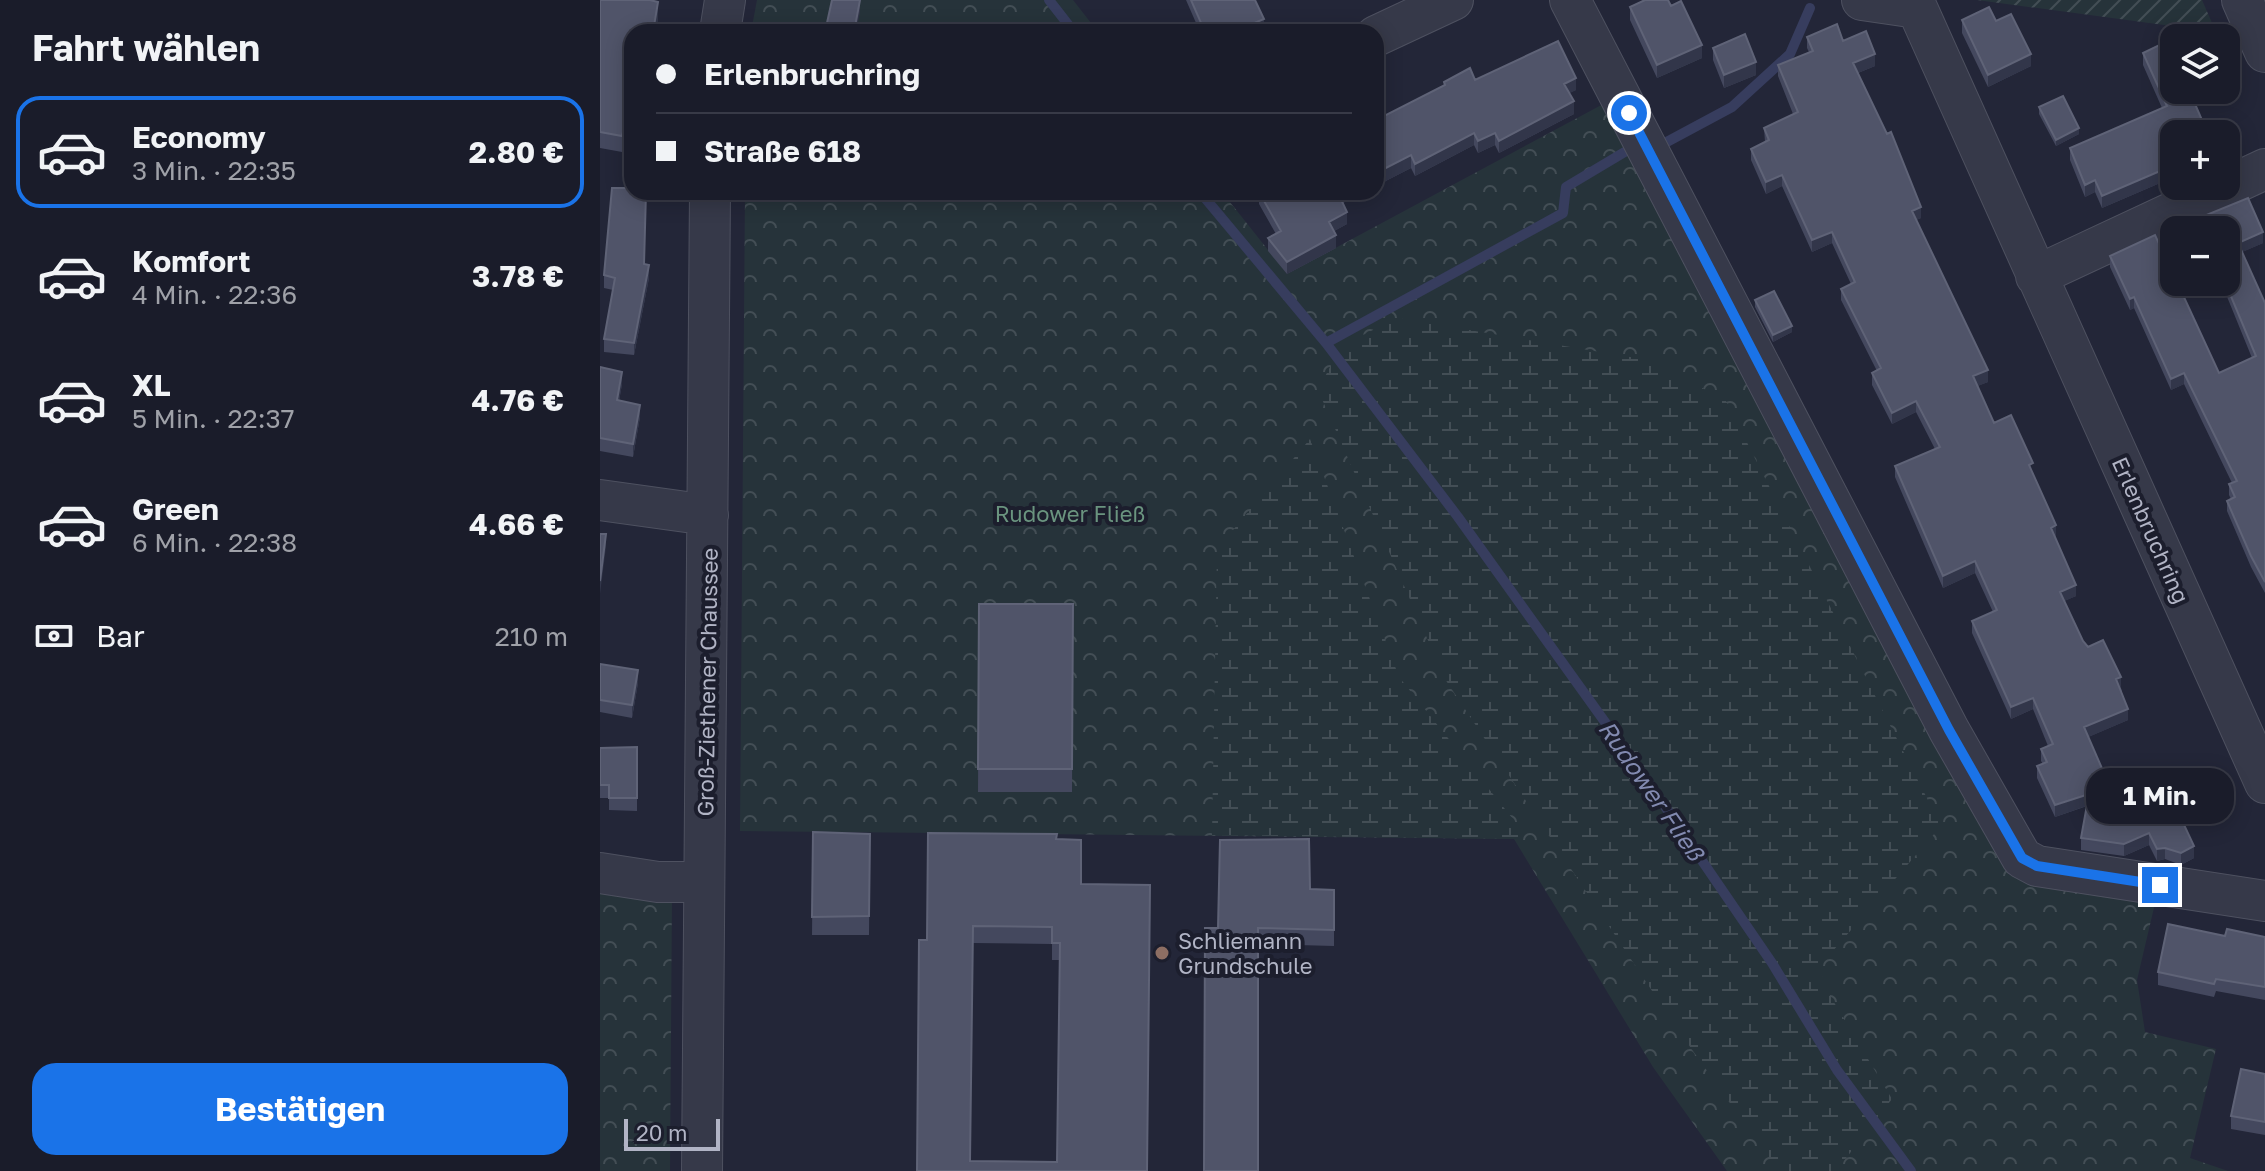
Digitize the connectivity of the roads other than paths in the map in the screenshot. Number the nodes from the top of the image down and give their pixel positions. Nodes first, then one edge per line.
1 (725, 0) edge
2 (1453, 0) edge
3 (1570, 0) edge
4 (1862, 0) edge
5 (2242, 0) edge
6 (721, 24) edge
7 (1384, 32) edge
8 (2265, 52) edge
9 (2265, 169) edge
10 (710, 200) edge
11 (2036, 276) junction
12 (600, 500) edge
13 (708, 515) junction
14 (2265, 783) edge
15 (600, 873) edge
16 (704, 882) junction
17 (2265, 901) edge
18 (702, 1171) edge

1 - 6 street
2 - 7 street
3 - 17 street
4 - 11 street, Erlenbruchring
5 - 8 street
9 - 11 street
10 - 13 street, Groß-Ziethener Chaussee
11 - 14 street, Erlenbruchring
12 - 13 street
13 - 16 street, Groß-Ziethener Chaussee
15 - 16 street
16 - 18 street, Groß-Ziethener Chaussee

